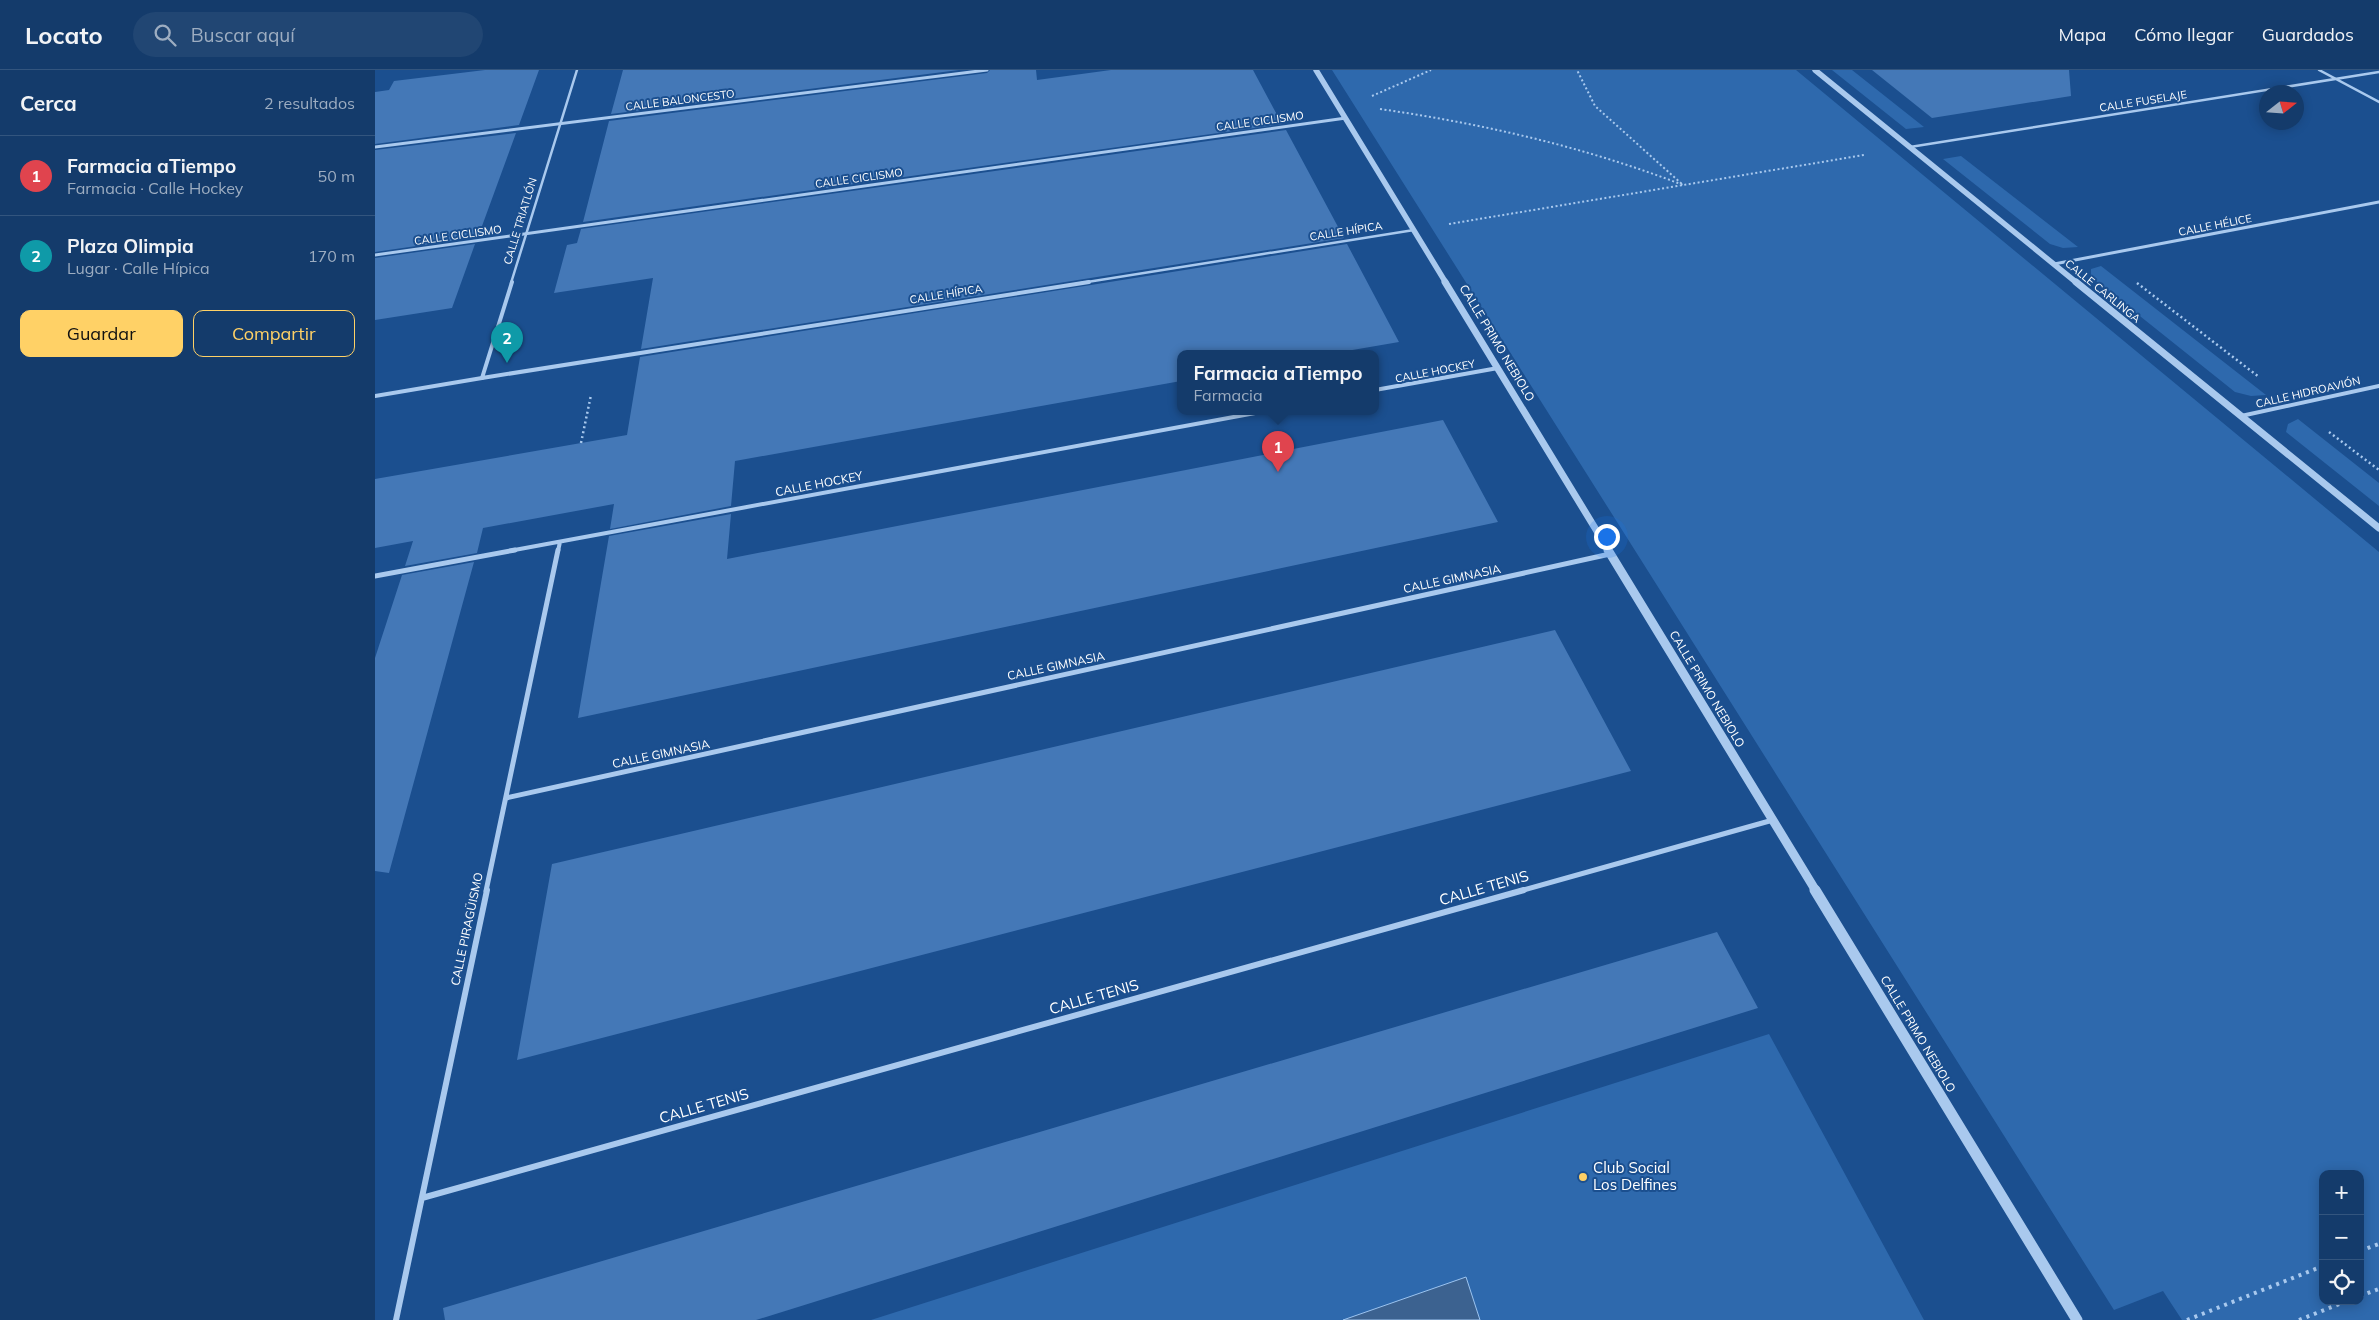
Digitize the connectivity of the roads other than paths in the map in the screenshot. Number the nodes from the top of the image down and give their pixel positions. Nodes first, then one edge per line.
1 (577, 70) edge
2 (987, 70) edge
3 (1316, 70) edge
4 (1815, 70) edge
5 (2319, 70) edge
6 (2379, 72) edge
7 (2335, 79) junction
8 (2379, 102) edge
9 (1346, 118) junction
10 (560, 124) junction
11 (375, 147) edge
12 (1909, 147) junction
13 (2379, 202) edge
14 (1414, 230) junction
15 (525, 234) junction
16 (375, 255) edge
17 (2054, 264) junction
18 (1498, 368) junction
19 (482, 378) junction
20 (2379, 386) edge
21 (1379, 389) edge
22 (375, 396) edge
23 (1244, 415) edge
24 (2241, 416) junction
25 (2379, 528) edge
26 (560, 542) junction
27 (1611, 554) junction
28 (375, 576) edge
29 (506, 798) junction
30 (1773, 820) junction
31 (422, 1198) junction
32 (396, 1320) edge
33 (2077, 1320) edge

1 - 10 street, CALLE TRIATLÓN
2 - 10 street, CALLE BALONCESTO
3 - 9 street, CALLE PRIMO NEBIOLO
4 - 12 street, CALLE CARLINGA
5 - 7 street
6 - 7 street, CALLE FUSELAJE
7 - 8 street
7 - 12 street, CALLE FUSELAJE
9 - 14 street, CALLE PRIMO NEBIOLO
9 - 15 street, CALLE CICLISMO
10 - 11 street, CALLE BALONCESTO
10 - 15 street, CALLE TRIATLÓN
12 - 17 street, CALLE CARLINGA
13 - 17 street, CALLE HÉLICE
14 - 18 street, CALLE PRIMO NEBIOLO
14 - 19 street, CALLE HÍPICA
15 - 16 street, CALLE CICLISMO
15 - 19 street, CALLE TRIATLÓN
17 - 24 street, CALLE CARLINGA
18 - 21 street, CALLE HOCKEY
18 - 27 street, CALLE PRIMO NEBIOLO
19 - 22 street
20 - 24 street, CALLE HIDROAVIÓN
23 - 26 street, CALLE HOCKEY
24 - 25 street, CALLE CARLINGA
26 - 28 street, CALLE HOCKEY
26 - 29 street, CALLE PIRAGÜISMO
27 - 29 street, CALLE GIMNASIA
27 - 30 street, CALLE PRIMO NEBIOLO
29 - 31 street, CALLE PIRAGÜISMO
30 - 31 street, CALLE TENIS
30 - 33 street, CALLE PRIMO NEBIOLO
31 - 32 street, CALLE PIRAGÜISMO

